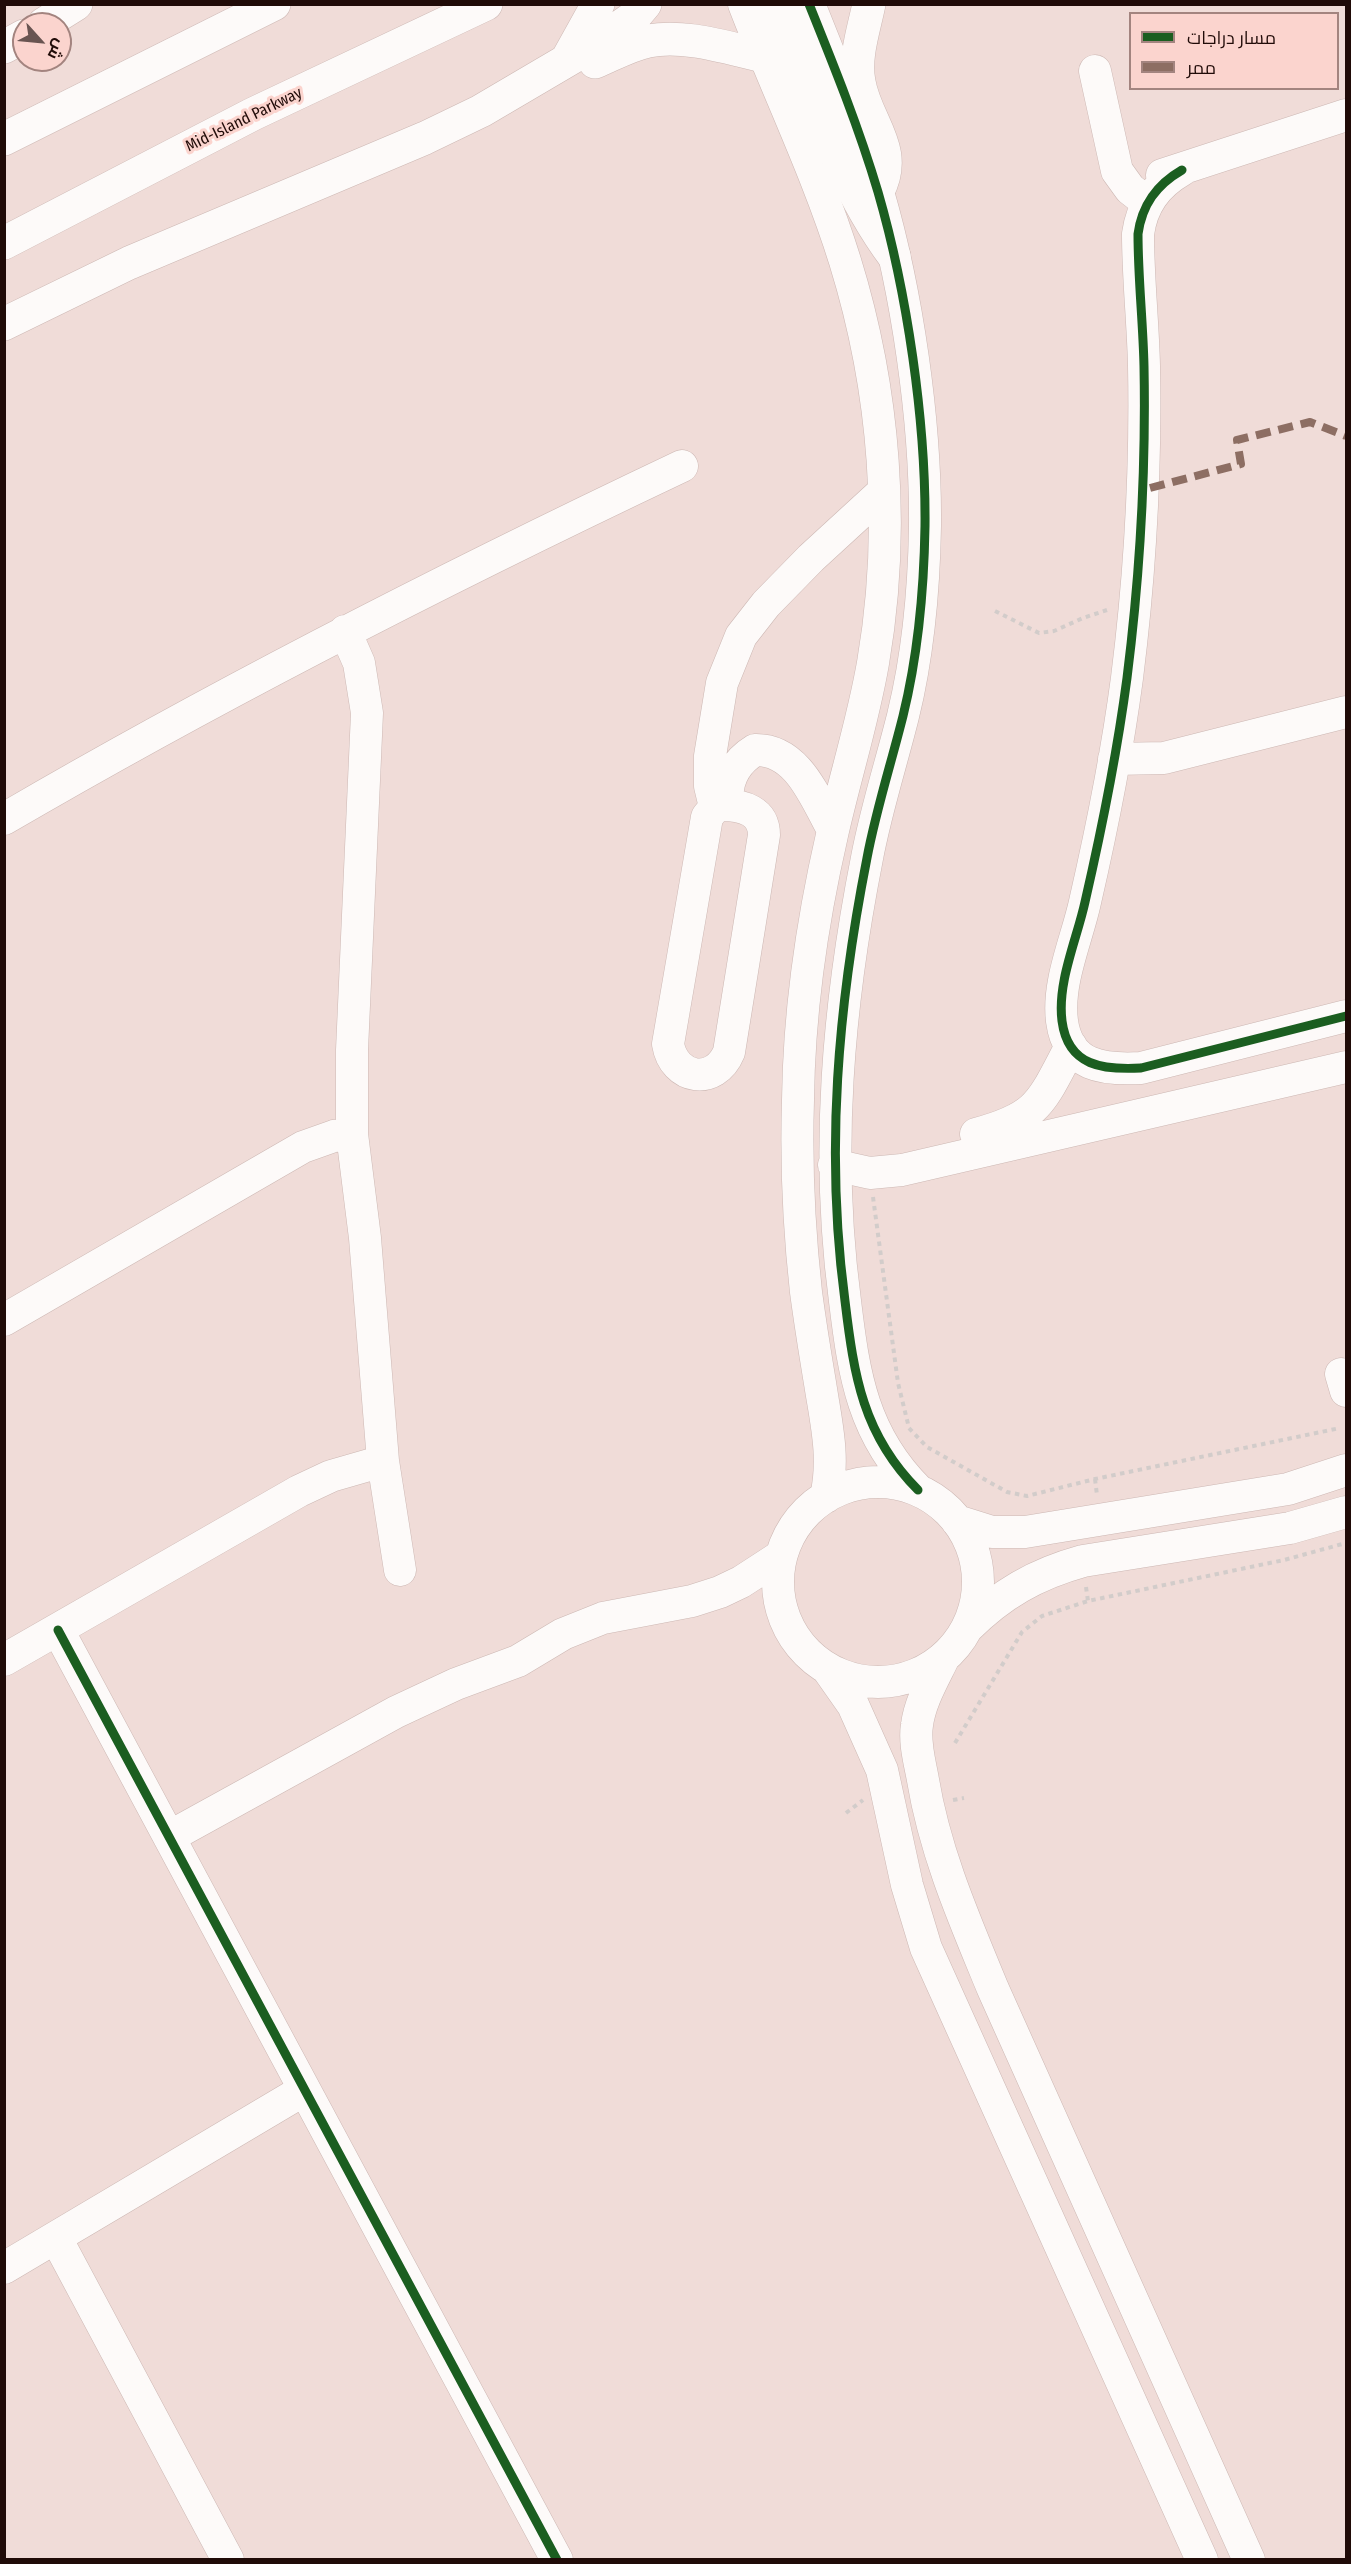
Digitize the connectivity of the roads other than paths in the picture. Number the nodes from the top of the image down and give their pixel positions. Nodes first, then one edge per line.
1 (76, 4) edge
2 (274, 4) edge
3 (486, 4) edge
4 (598, 4) edge
5 (645, 4) edge
6 (744, 4) edge
7 (778, 4) edge
8 (809, 4) edge
9 (869, 4) edge
10 (63, 12) edge
11 (764, 56) junction
12 (553, 67) junction
13 (1095, 71) dead end
14 (1347, 115) edge
15 (4, 139) edge
16 (1182, 170) junction
17 (878, 191) junction
18 (1139, 196) junction
19 (4, 243) edge
20 (1138, 248) junction
21 (894, 256) junction
22 (4, 324) edge
23 (682, 466) dead end
24 (884, 491) junction
25 (345, 631) junction
26 (1347, 712) edge
27 (1114, 759) junction
28 (722, 806) junction
29 (4, 819) edge
30 (833, 830) junction
31 (1347, 1016) edge
32 (1067, 1054) junction
33 (1347, 1067) edge
34 (352, 1134) junction
35 (952, 1141) dead end
36 (834, 1169) junction
37 (799, 1174) junction
38 (4, 1320) edge
39 (1341, 1457) edge
40 (383, 1461) junction
41 (918, 1490) junction
42 (826, 1497) junction
43 (1347, 1512) edge
44 (957, 1521) junction
45 (781, 1556) junction
46 (400, 1570) dead end
47 (966, 1629) junction
48 (58, 1630) junction
49 (944, 1657) junction
50 (4, 1660) edge
51 (827, 1668) junction
52 (169, 1836) junction
53 (304, 2090) junction
54 (56, 2238) junction
55 (4, 2268) edge
56 (228, 2559) edge
57 (557, 2559) edge
58 (1202, 2559) edge
59 (1249, 2559) edge

1 - 10 main road
2 - 15 main road
3 - 19 main road, Mid-Island Parkway
4 - 12 main road
5 - 12 main road
6 - 11 street
7 - 21 main road
8 - 17 street
9 - 17 main road
11 - 12 main road
11 - 24 street
12 - 22 main road
13 - 18 street
14 - 16 street
16 - 18 street
16 - 20 street
17 - 21 street
18 - 20 street
20 - 27 street
21 - 36 street
23 - 25 street
24 - 28 street
24 - 30 street
25 - 29 street
25 - 34 street
26 - 27 street
27 - 32 street
28 - 28 street
28 - 30 street
30 - 37 street
31 - 32 street
32 - 35 street
33 - 36 street
34 - 38 street
34 - 40 street
36 - 37 street
36 - 41 street
37 - 42 street
39 - 44 street
40 - 46 street
40 - 48 street
41 - 42 street
41 - 44 street
42 - 45 street
43 - 47 street
44 - 47 street
45 - 51 street
45 - 52 street
47 - 49 street
48 - 50 street
48 - 52 street
49 - 51 street
49 - 59 street
51 - 58 street
52 - 53 street
53 - 54 street
53 - 57 street
54 - 55 street
54 - 56 street

